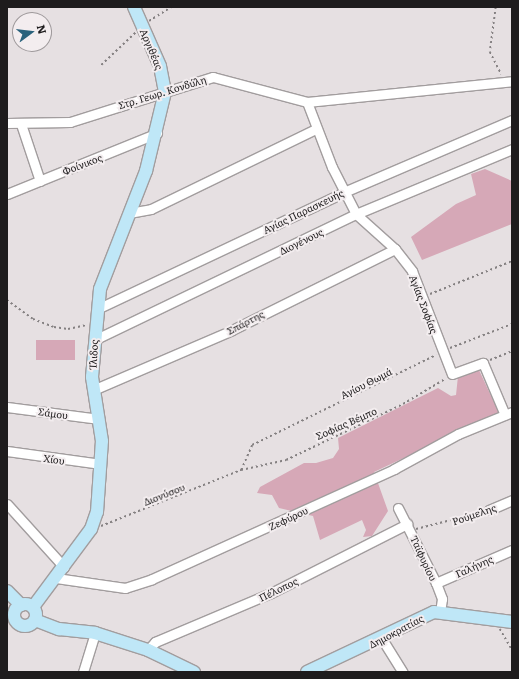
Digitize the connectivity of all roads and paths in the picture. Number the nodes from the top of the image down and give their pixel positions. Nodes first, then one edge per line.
1 (134, 7) edge
2 (171, 7) edge
3 (496, 7) edge
4 (142, 26) junction
5 (101, 65) dead end
6 (510, 83) edge
7 (165, 92) junction
8 (307, 102) junction
9 (512, 120) edge
10 (7, 123) edge
11 (21, 124) junction
12 (316, 129) junction
13 (157, 133) junction
14 (512, 149) edge
15 (40, 180) junction
16 (344, 192) junction
17 (7, 194) edge
18 (129, 214) junction
19 (356, 214) junction
20 (395, 250) junction
21 (512, 261) edge
22 (422, 298) junction
23 (7, 300) edge
24 (97, 308) junction
25 (95, 322) junction
26 (512, 324) edge
27 (94, 340) junction
28 (442, 351) junction
29 (512, 351) edge
30 (483, 363) junction
31 (452, 374) junction
32 (93, 390) junction
33 (7, 406) edge
34 (508, 414) edge
35 (99, 419) junction
36 (7, 451) edge
37 (101, 464) junction
38 (241, 470) junction
39 (512, 500) edge
40 (7, 504) edge
41 (398, 508) dead end
42 (489, 510) joint
43 (409, 528) junction
44 (91, 529) junction
45 (512, 550) edge
46 (64, 567) junction
47 (56, 578) junction
48 (436, 582) junction
49 (7, 591) edge
50 (20, 606) junction
51 (33, 608) junction
52 (440, 611) junction
53 (35, 620) junction
54 (11, 621) edge
55 (498, 622) junction
56 (512, 622) edge
57 (95, 633) junction
58 (382, 639) junction
59 (148, 650) junction
60 (512, 650) edge
61 (83, 672) edge
62 (194, 672) edge
63 (307, 672) edge
64 (403, 672) edge

1 - 4 street, Αργιθέας
2 - 4 path
3 - 6 path
4 - 5 path
4 - 7 street, Αργιθέας
6 - 8 street, Στρ. Γεωρ. Κονδύλη
7 - 8 street, Στρ. Γεωρ. Κονδύλη
7 - 11 street, Στρ. Γεωρ. Κονδύλη
7 - 13 street, Ίλιδος
8 - 12 street, Αγίας Σοφίας
9 - 16 street, Αγίας Παρασκευής
10 - 11 street, Στρ. Γεωρ. Κονδύλη
11 - 15 street
12 - 16 street, Αγίας Σοφίας
12 - 18 street
13 - 15 street, Φοίνικος
13 - 18 street, Ίλιδος
14 - 19 street, Διογένους
15 - 17 street, Φοίνικος
16 - 19 street, Αγίας Σοφίας
16 - 24 street, Αγίας Παρασκευής
18 - 24 street, Ίλιδος
19 - 20 street, Αγίας Σοφίας
19 - 27 street, Διογένους
20 - 22 street, Αγίας Σοφίας
20 - 32 street, Σπάρτης
21 - 22 path
22 - 28 street, Αγίας Σοφίας
23 - 25 path
24 - 25 street, Ίλιδος
25 - 27 street, Ίλιδος
26 - 28 path, Αγίου Θωμά
27 - 32 street, Ίλιδος
28 - 31 street, Αγίας Σοφίας
28 - 38 path, Αγίου Θωμά
29 - 30 path
30 - 31 street
30 - 34 street
31 - 38 path, Σοφίας Βέμπο
32 - 35 street, Ίλιδος
33 - 35 street, Σάμου
34 - 47 street, Ζεφύρου
35 - 37 street, Ίλιδος
36 - 37 street, Χίου
37 - 44 street, Ίλιδος
38 - 44 path, Διονύσου
39 - 42 street, Ρούμελης
40 - 46 street
41 - 43 street, Ταϊφυρίου
42 - 43 path, Ρούμελης
43 - 48 street, Ταϊφυρίου
43 - 59 street, Πέλοπος
44 - 46 street, Ίλιδος
45 - 48 street, Γαλήνης
46 - 47 street, Ίλιδος
47 - 51 street, Ίλιδος
48 - 52 street, Ταϊφυρίου
49 - 50 street
50 - 51 street
50 - 54 street
51 - 53 street
52 - 55 street, Δημοκρατίας
52 - 58 street, Δημοκρατίας
53 - 54 street
53 - 57 street
55 - 56 street, Δημοκρατίας
55 - 60 path
57 - 59 street
57 - 61 street
58 - 63 street, Δημοκρατίας
58 - 64 street
59 - 62 street

